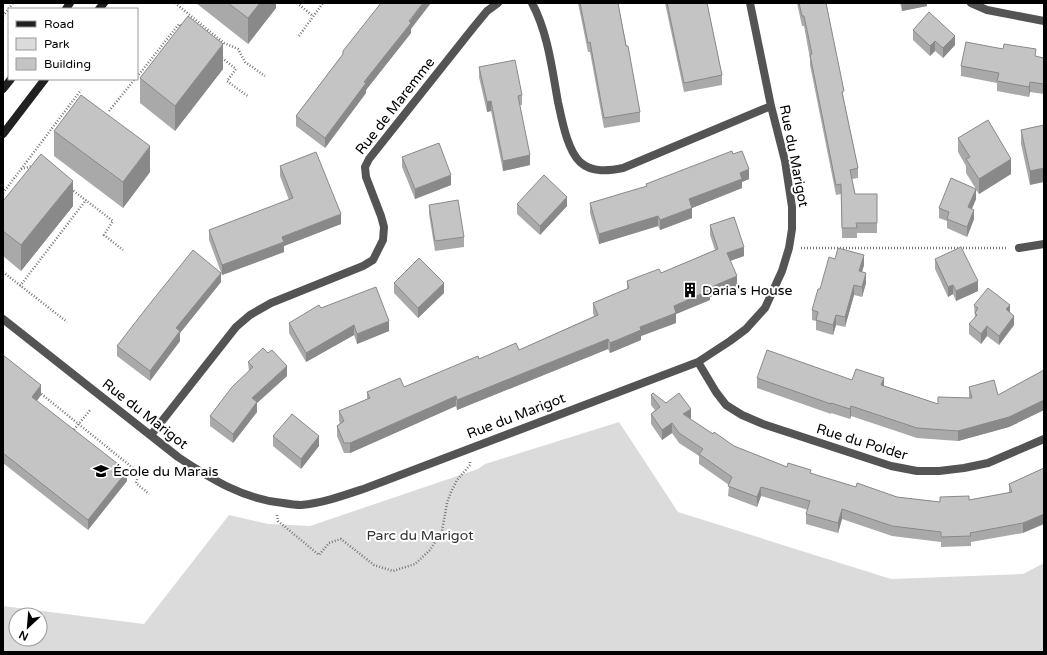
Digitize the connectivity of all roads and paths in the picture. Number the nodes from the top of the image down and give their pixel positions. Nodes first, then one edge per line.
1 (175, 3) edge
2 (297, 3) edge
3 (323, 3) edge
4 (498, 3) edge
5 (532, 3) edge
6 (750, 3) edge
7 (971, 3) edge
8 (190, 15) junction
9 (313, 16) junction
10 (1044, 21) edge
11 (181, 26) junction
12 (187, 31) edge
13 (299, 36) dead end
14 (217, 54) edge
15 (138, 75) edge
16 (265, 76) dead end
17 (10, 80) edge
18 (44, 80) edge
19 (134, 80) edge
20 (3, 89) edge
21 (81, 90) dead end
22 (249, 97) dead end
23 (771, 106) junction
24 (109, 111) dead end
25 (3, 134) edge
26 (39, 165) edge
27 (21, 169) junction
28 (68, 187) edge
29 (3, 193) edge
30 (86, 200) junction
31 (1044, 244) edge
32 (789, 248) junction
33 (1019, 248) joint
34 (123, 250) dead end
35 (3, 272) edge
36 (20, 286) junction
37 (3, 319) edge
38 (67, 322) dead end
39 (698, 362) junction
40 (38, 392) edge
41 (91, 409) dead end
42 (78, 424) junction
43 (72, 432) edge
44 (151, 435) junction
45 (1044, 439) edge
46 (467, 449) junction
47 (149, 494) dead end
48 (275, 502) junction

1 - 8 path
2 - 9 path
3 - 9 path
4 - 44 street, Rue de Maremme
5 - 23 street
6 - 23 street, Rue du Marigot
7 - 10 street
8 - 11 path
8 - 16 path
9 - 13 path
11 - 12 path
11 - 15 path
14 - 22 path
17 - 20 main road
18 - 25 main road
19 - 24 path
21 - 27 path
23 - 32 street, Rue du Marigot
26 - 27 path
27 - 29 path
28 - 30 path
30 - 34 path
30 - 36 path
31 - 33 street
32 - 33 path
32 - 39 street, Rue du Marigot
35 - 36 path
36 - 38 path
37 - 44 street, Rue du Marigot
39 - 45 street, Rue du Polder
39 - 46 street, Rue du Marigot
40 - 42 path
41 - 42 path
42 - 43 path
42 - 47 path
44 - 48 street, Rue du Marigot
46 - 48 street, Rue du Marigot
46 - 48 path

